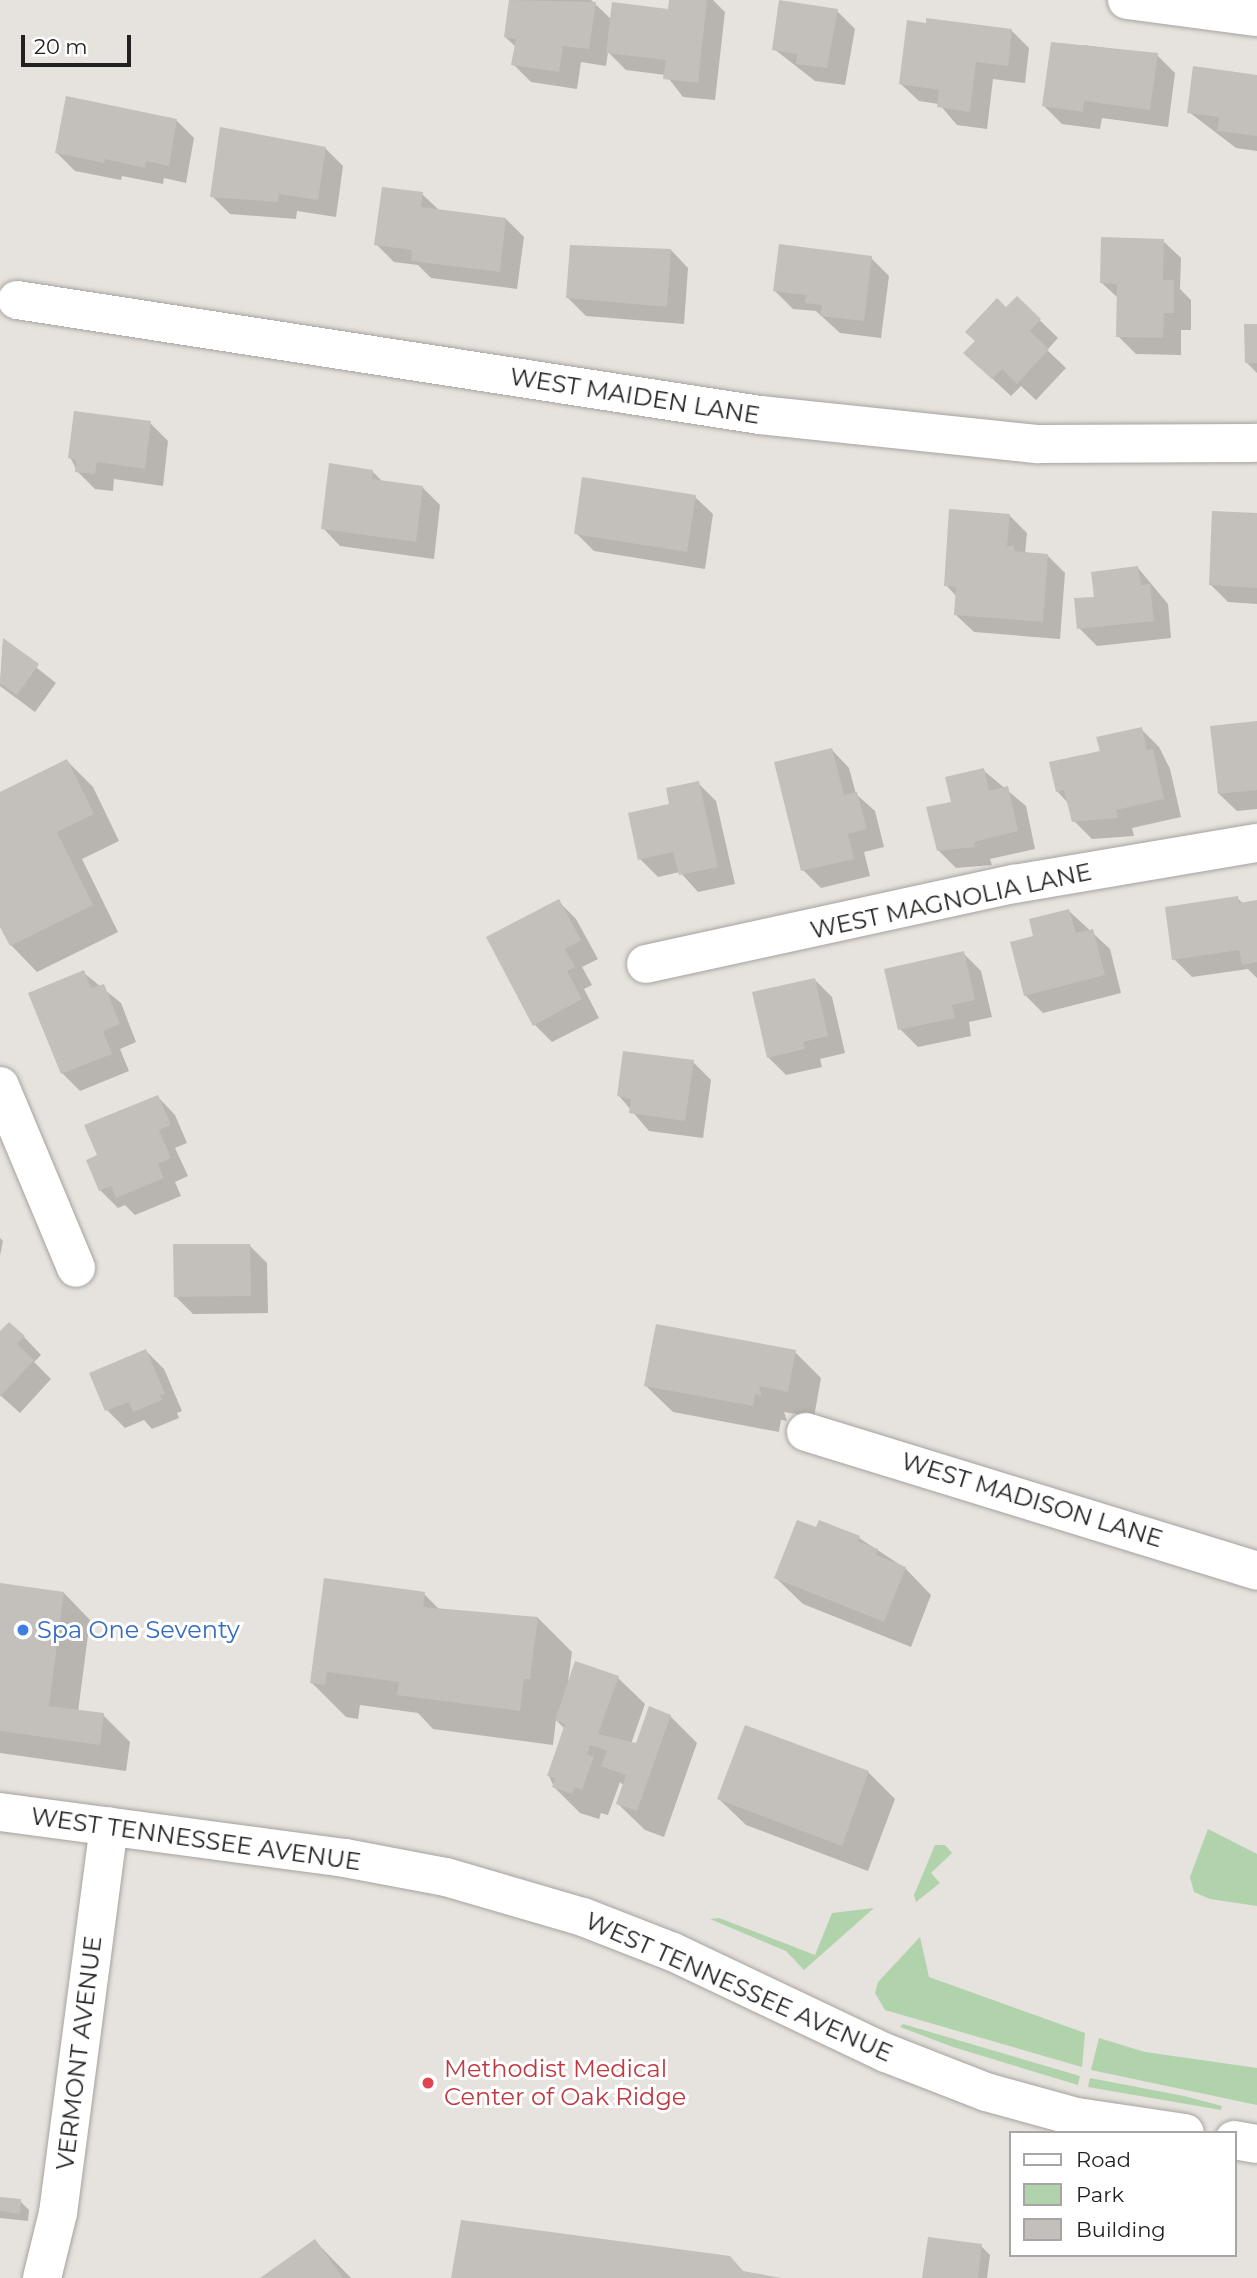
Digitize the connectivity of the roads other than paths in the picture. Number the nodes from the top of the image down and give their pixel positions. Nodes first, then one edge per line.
1 (1127, 0) edge
2 (1257, 17) edge
3 (17, 300) dead end
4 (1257, 443) edge
5 (1257, 843) edge
6 (646, 964) dead end
7 (0, 1086) edge
8 (76, 1268) dead end
9 (806, 1432) dead end
10 (1257, 1571) edge
11 (0, 1812) edge
12 (109, 1826) junction
13 (1172, 2131) edge
14 (1236, 2140) edge
15 (1257, 2144) edge
16 (42, 2278) edge

1 - 2 street
3 - 4 street, WEST MAIDEN LANE
5 - 6 street, WEST MAGNOLIA LANE
7 - 8 street
9 - 10 street, WEST MADISON LANE
11 - 12 street, WEST TENNESSEE AVENUE
12 - 13 street, WEST TENNESSEE AVENUE
12 - 16 street, VERMONT AVENUE
14 - 15 street

